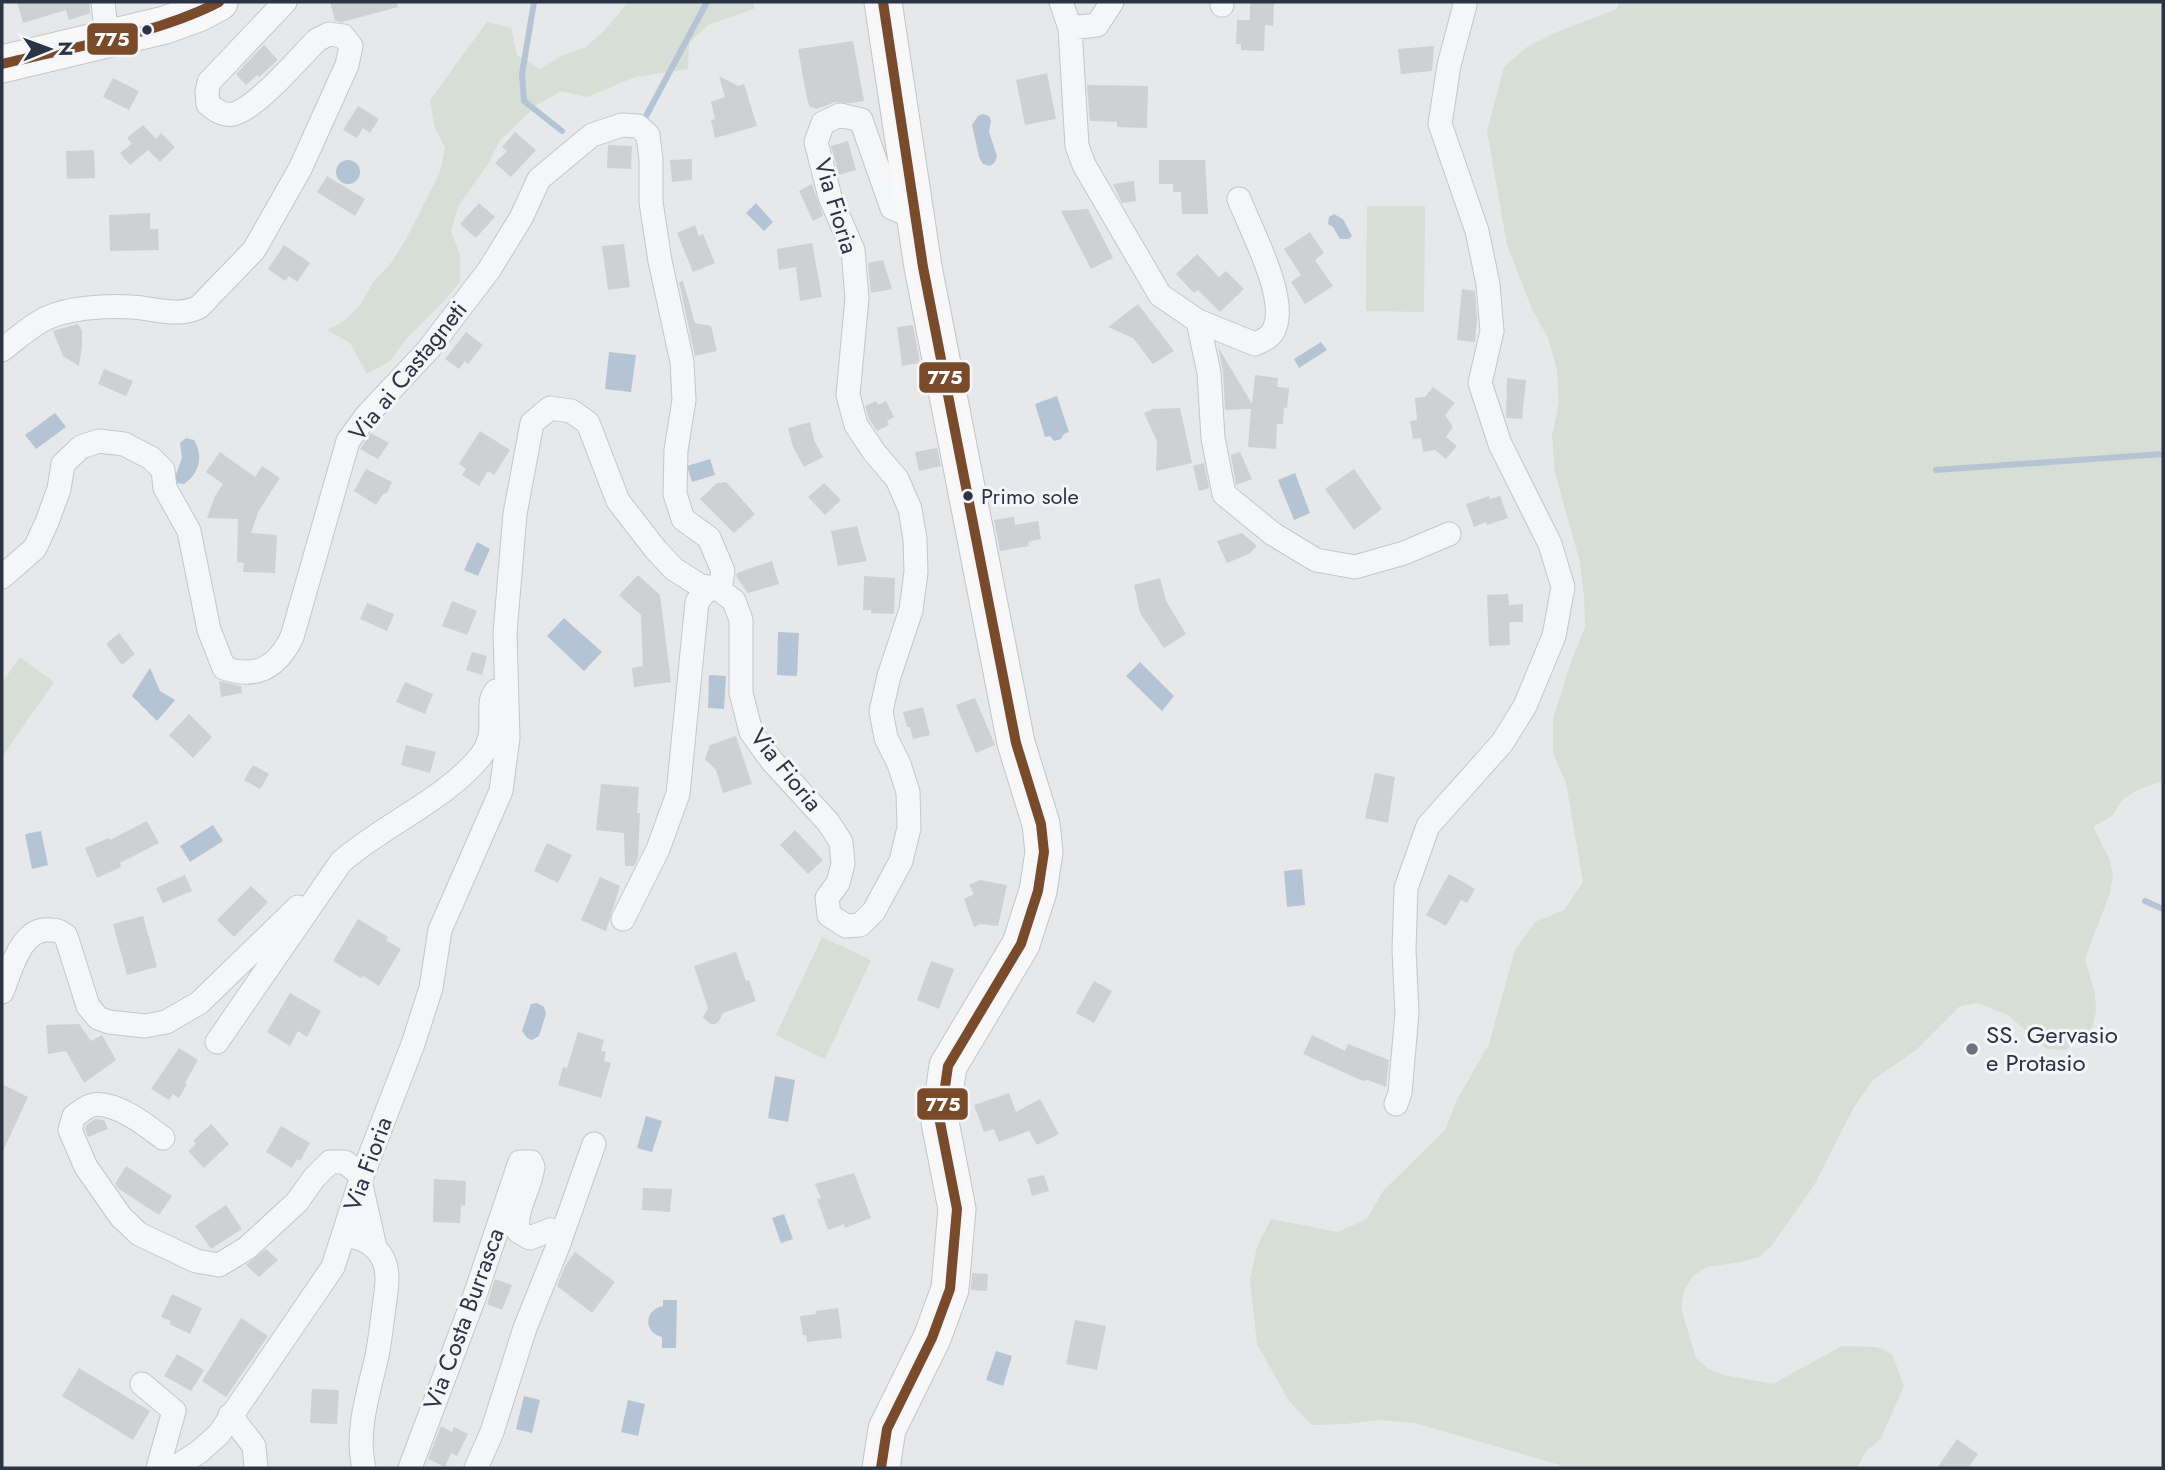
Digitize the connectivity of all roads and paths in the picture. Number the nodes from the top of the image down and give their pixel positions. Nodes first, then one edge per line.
1 (103, 2) edge
2 (219, 2) edge
3 (285, 2) edge
4 (883, 2) edge
5 (1061, 2) edge
6 (1112, 2) edge
7 (1464, 2) edge
8 (1070, 28) junction
9 (107, 39) junction
10 (2, 64) edge
11 (1239, 199) dead end
12 (916, 218) junction
13 (1198, 321) junction
14 (2, 350) edge
15 (1450, 534) dead end
16 (2, 577) edge
17 (715, 589) junction
18 (506, 691) junction
19 (316, 898) junction
20 (623, 919) dead end
21 (2, 992) edge
22 (217, 1042) dead end
23 (1396, 1104) dead end
24 (163, 1138) dead end
25 (594, 1144) dead end
26 (361, 1179) junction
27 (343, 1236) junction
28 (558, 1246) junction
29 (375, 1247) junction
30 (142, 1384) dead end
31 (230, 1415) junction
32 (158, 1468) edge
33 (174, 1468) edge
34 (256, 1468) edge
35 (365, 1468) edge
36 (410, 1468) edge
37 (476, 1468) edge
38 (881, 1468) edge

1 - 9 street
2 - 9 main road
3 - 14 street
4 - 12 main road
5 - 8 street
6 - 8 street
7 - 23 street
8 - 13 street
9 - 10 main road
11 - 13 street
12 - 17 street, Via Fioria
12 - 38 main road
13 - 15 street
16 - 17 street, Via ai Castagneti
17 - 18 street, Via Fioria
17 - 20 street
18 - 19 street
18 - 26 street, Via Fioria
19 - 21 street
19 - 22 street
24 - 26 street
25 - 28 street
26 - 27 street, Via Fioria
26 - 29 street
27 - 29 street
27 - 31 street, Via Fioria
28 - 36 street, Via Costa Burrasca
28 - 37 street
29 - 35 street
30 - 32 street
31 - 33 street, Via Fioria
31 - 34 street

